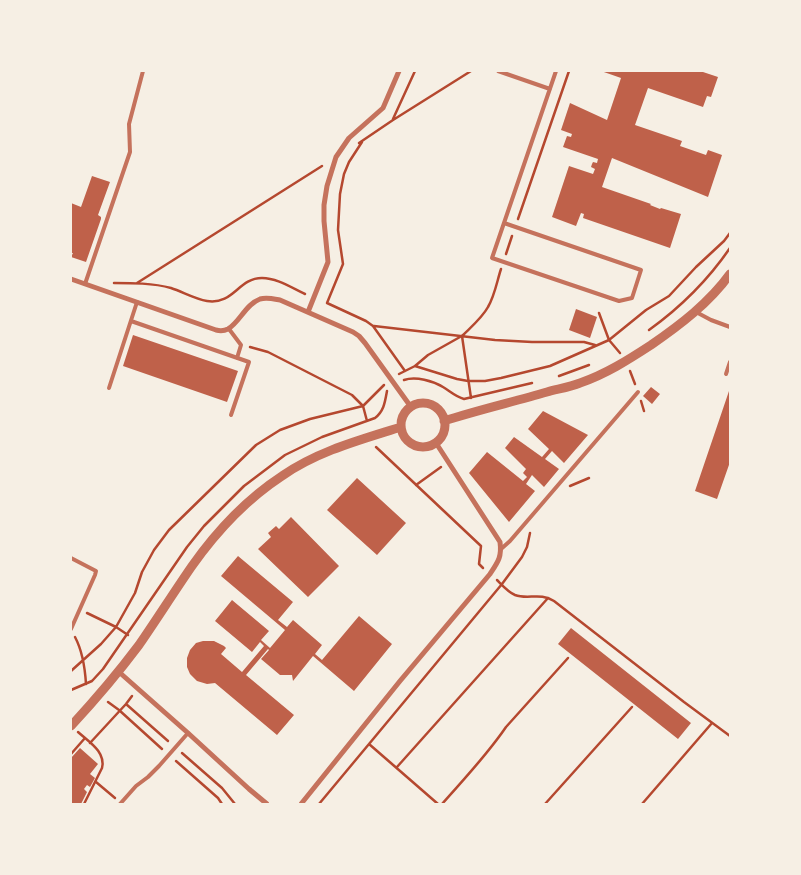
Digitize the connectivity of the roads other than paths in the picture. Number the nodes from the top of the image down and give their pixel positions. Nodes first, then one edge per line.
1 (143, 71) edge
2 (399, 71) edge
3 (498, 71) edge
4 (556, 71) edge
5 (550, 89) junction
6 (504, 223) junction
7 (730, 274) edge
8 (71, 279) edge
9 (85, 284) junction
10 (137, 302) junction
11 (308, 312) junction
12 (696, 312) junction
13 (131, 320) junction
14 (730, 327) edge
15 (229, 329) junction
16 (237, 358) junction
17 (730, 362) edge
18 (726, 374) dead end
19 (108, 388) dead end
20 (638, 392) dead end
21 (411, 407) junction
22 (231, 416) dead end
23 (444, 421) junction
24 (401, 428) junction
25 (436, 443) junction
26 (501, 549) junction
27 (71, 558) edge
28 (71, 629) edge
29 (119, 672) junction
30 (74, 729) edge
31 (188, 733) junction
32 (120, 803) edge
33 (267, 804) edge
34 (302, 804) edge

1 - 9 lane
2 - 11 street
3 - 5 lane
4 - 5 lane
5 - 6 lane
6 - 6 lane
7 - 12 street
8 - 9 street
9 - 10 street
10 - 13 lane
10 - 15 street
11 - 15 street
11 - 21 street
12 - 14 lane
12 - 23 street
13 - 16 lane
13 - 19 lane
15 - 16 lane
16 - 22 lane
17 - 18 lane
20 - 26 lane
21 - 23 street
21 - 24 street
23 - 25 street
24 - 25 street
24 - 29 street
25 - 26 street
26 - 34 street
27 - 28 lane
29 - 30 street
29 - 31 street
31 - 32 lane
31 - 33 street

